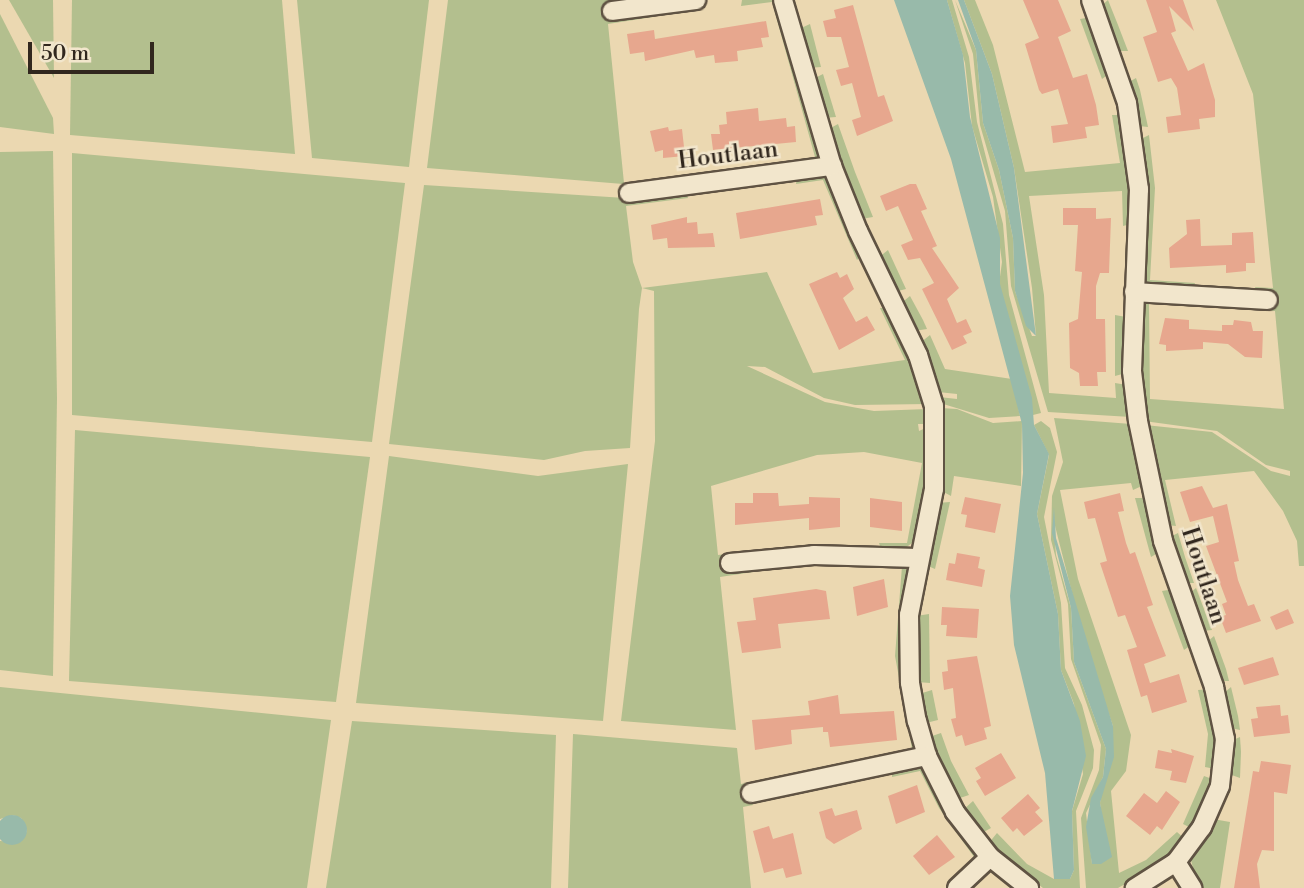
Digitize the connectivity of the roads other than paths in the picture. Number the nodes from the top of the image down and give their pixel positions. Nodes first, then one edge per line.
1 (696, 0) edge
2 (783, 0) edge
3 (1091, 0) edge
4 (612, 11) dead end
5 (832, 166) junction
6 (629, 193) dead end
7 (1134, 292) junction
8 (1268, 300) dead end
9 (917, 558) junction
10 (730, 563) dead end
11 (927, 756) junction
12 (751, 793) dead end
13 (990, 857) junction
14 (1176, 862) junction
15 (957, 888) edge
16 (1029, 888) edge
17 (1135, 888) edge
18 (1192, 888) edge

1 - 4 street
2 - 5 street
3 - 7 street, Houtlaan
5 - 6 street, Houtlaan
5 - 9 street
7 - 8 street
7 - 14 street, Houtlaan
9 - 10 street
9 - 11 street
11 - 12 street
11 - 13 street
13 - 15 street
13 - 16 street
14 - 17 street, Houtlaan
14 - 18 street

